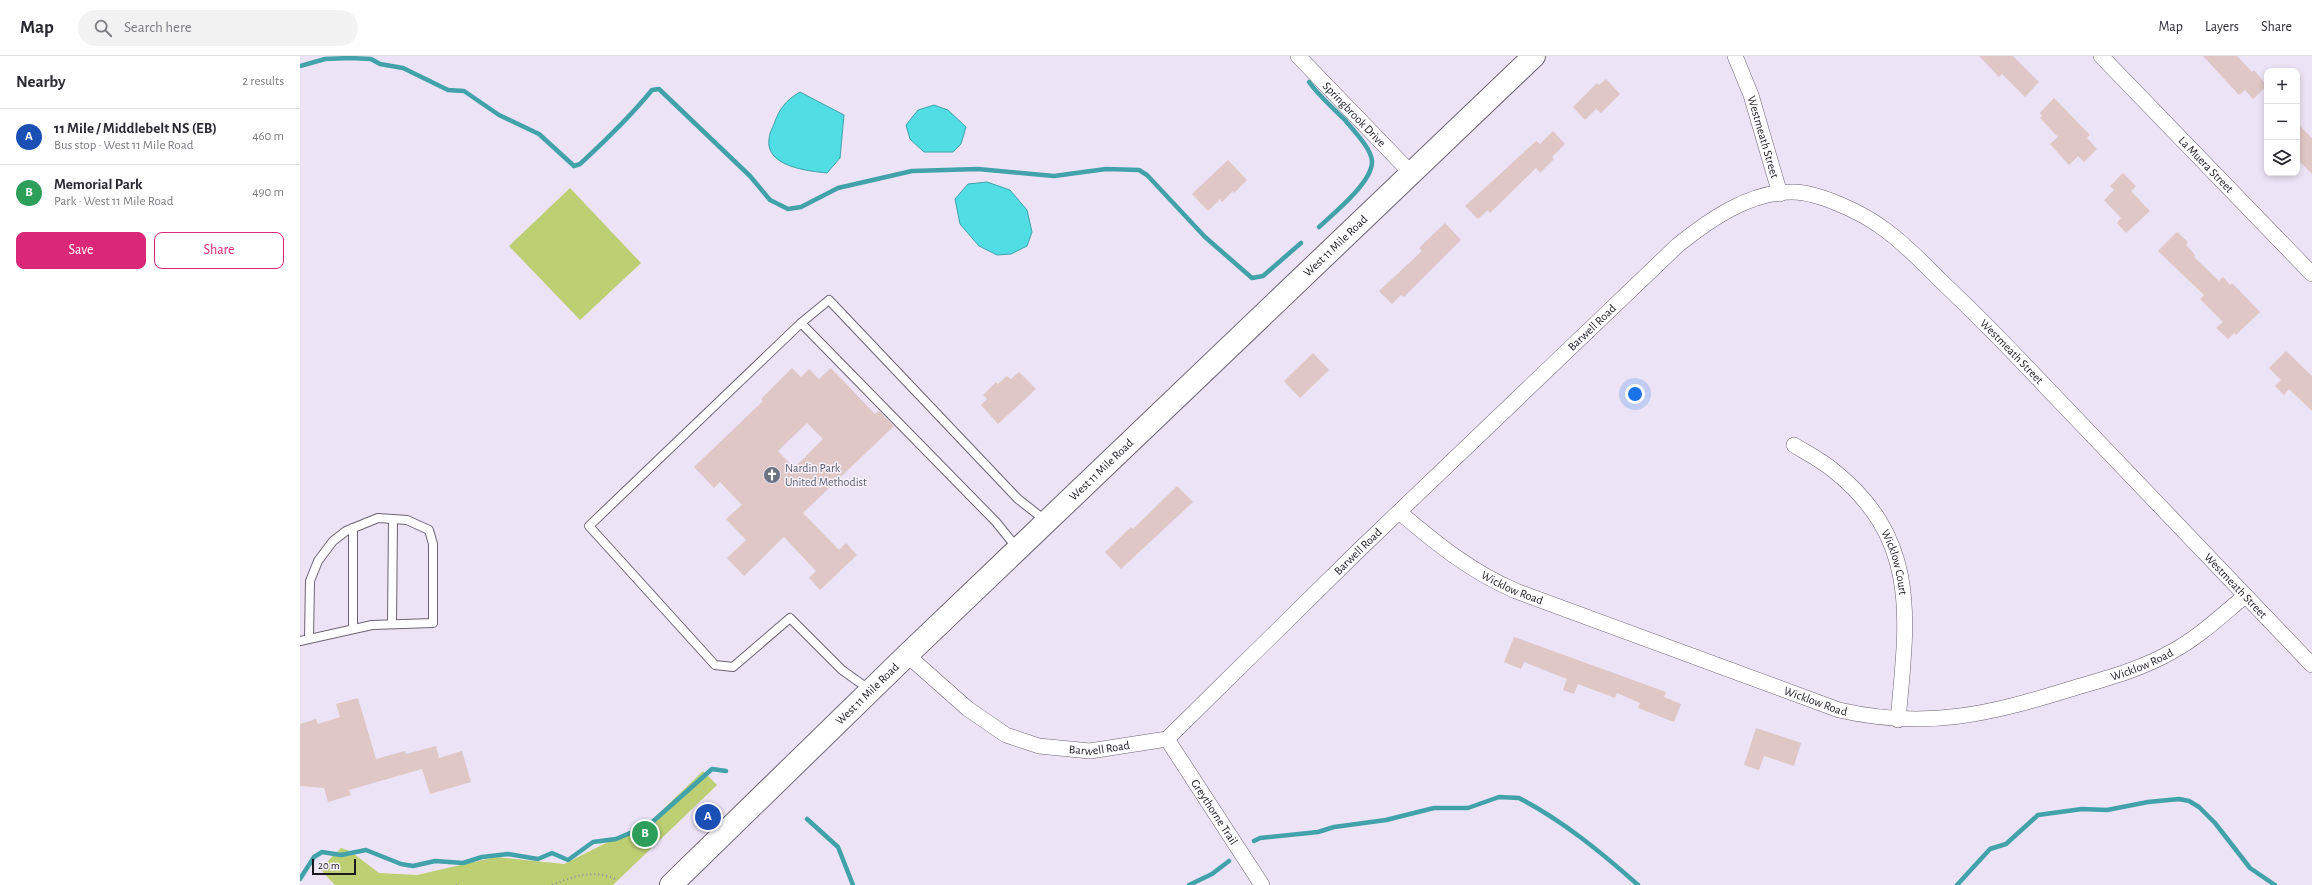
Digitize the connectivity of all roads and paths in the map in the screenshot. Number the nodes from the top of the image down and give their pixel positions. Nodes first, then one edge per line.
1 (1298, 56) edge
2 (1534, 56) edge
3 (1735, 56) edge
4 (2101, 56) edge
5 (1411, 173) junction
6 (1780, 194) junction
7 (2312, 274) edge
8 (801, 323) junction
9 (1794, 445) dead end
10 (1399, 512) junction
11 (393, 519) junction
12 (1047, 522) junction
13 (353, 528) junction
14 (1018, 549) junction
15 (2245, 596) junction
16 (392, 624) junction
17 (353, 628) junction
18 (309, 638) junction
19 (300, 641) edge
20 (907, 656) junction
21 (2312, 665) edge
22 (871, 691) junction
23 (1898, 720) junction
24 (1167, 739) junction
25 (615, 879) dead end
26 (552, 885) edge
27 (671, 885) edge
28 (1262, 885) edge

1 - 5 street, Springbrook Drive
2 - 5 street, West 11 Mile Road
3 - 6 street, Westmeath Street
4 - 7 street, La Muera Street
5 - 12 street, West 11 Mile Road
6 - 10 street, Barwell Road
6 - 15 street, Westmeath Street
8 - 12 lane
8 - 14 lane
8 - 22 lane
9 - 23 street, Wicklow Court
10 - 23 street, Wicklow Road
10 - 24 street, Barwell Road
11 - 13 lane
11 - 16 lane
11 - 16 lane
12 - 14 street, West 11 Mile Road
13 - 17 lane
13 - 18 lane
14 - 20 street, West 11 Mile Road
15 - 21 street, Westmeath Street
15 - 23 street, Wicklow Road
16 - 17 lane
17 - 18 lane
18 - 19 lane
20 - 22 street, West 11 Mile Road
20 - 24 street, Barwell Road
22 - 27 street, West 11 Mile Road
24 - 28 street, Greythorne Trail
25 - 26 path

